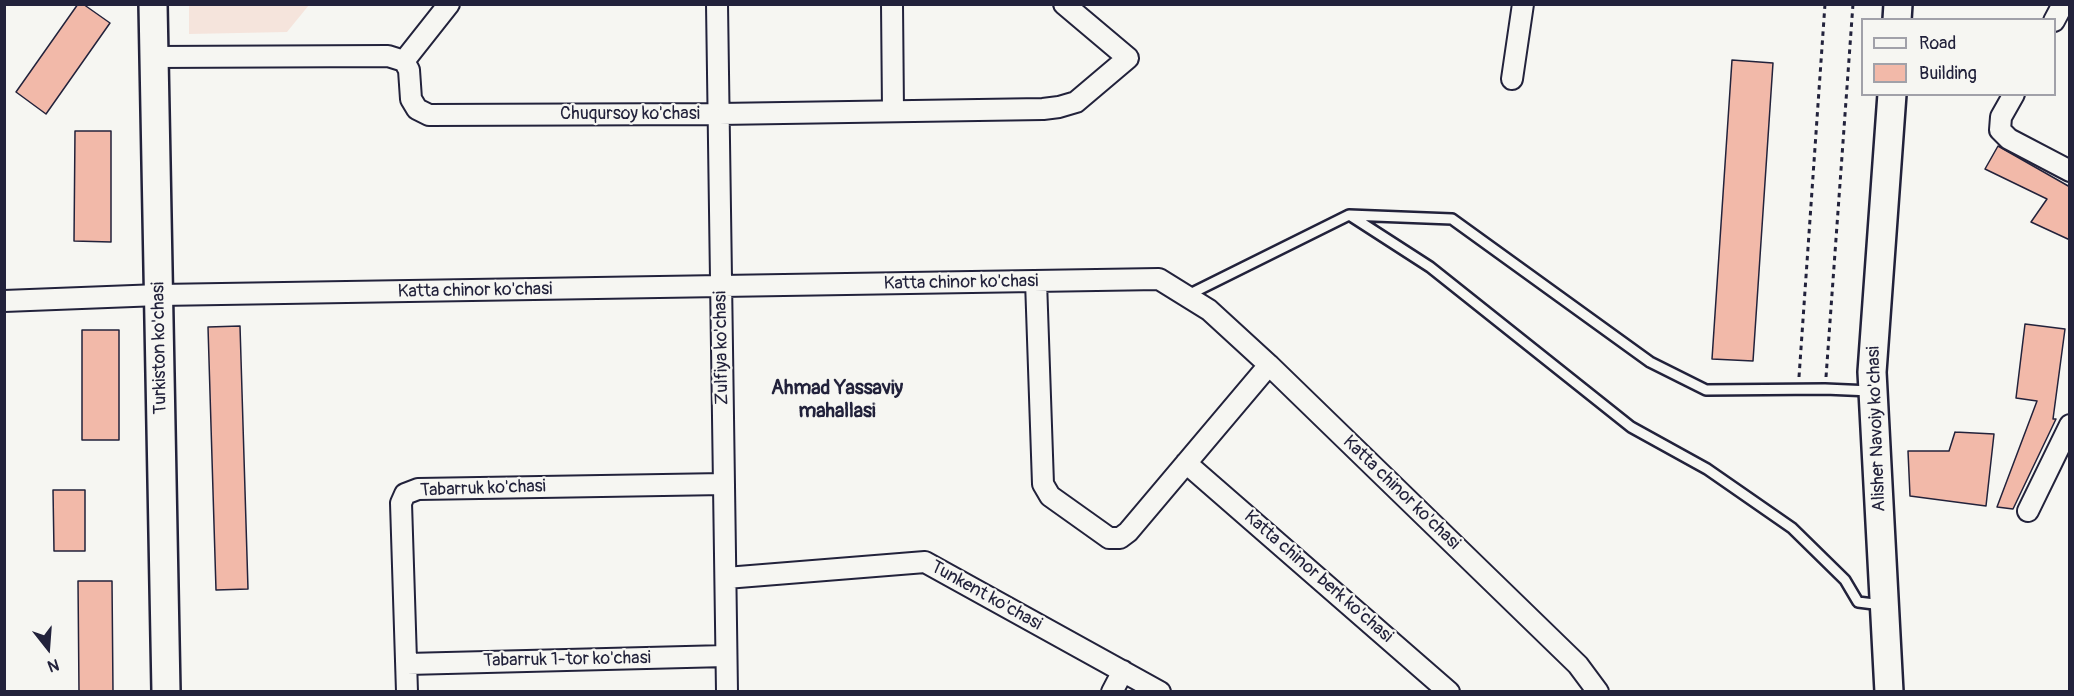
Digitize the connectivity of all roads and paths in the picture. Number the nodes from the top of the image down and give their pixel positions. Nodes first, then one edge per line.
1 (153, 4) edge
2 (449, 4) edge
3 (717, 4) edge
4 (892, 4) edge
5 (1064, 4) edge
6 (1523, 4) edge
7 (1825, 4) edge
8 (1853, 4) edge
9 (2064, 4) edge
10 (2056, 19) edge
11 (155, 57) junction
12 (404, 61) junction
13 (1512, 79) dead end
14 (1892, 96) edge
15 (2013, 96) edge
16 (893, 111) junction
17 (719, 114) junction
18 (2070, 171) edge
19 (1349, 215) junction
20 (1036, 281) junction
21 (721, 287) junction
22 (159, 296) junction
23 (1186, 296) junction
24 (4, 301) edge
25 (1269, 365) junction
26 (1798, 389) junction
27 (1825, 389) junction
28 (1873, 392) junction
29 (2070, 424) edge
30 (1186, 463) junction
31 (724, 484) junction
32 (2028, 512) dead end
33 (726, 578) junction
34 (1885, 605) junction
35 (726, 656) junction
36 (407, 664) junction
37 (1124, 671) junction
38 (166, 692) edge
39 (407, 692) edge
40 (727, 692) edge
41 (1112, 692) edge
42 (1160, 692) edge
43 (1449, 692) edge
44 (1598, 692) edge
45 (1889, 692) edge

1 - 11 main road, Turkiston ko'chasi
2 - 12 street
3 - 17 street, Zulfiya ko'chasi
4 - 16 street
5 - 16 street, Chuqursoy ko'chasi
6 - 13 street
7 - 26 path
8 - 27 path
9 - 10 street
11 - 12 street
11 - 22 main road, Turkiston ko'chasi
12 - 17 street, Chuqursoy ko'chasi
14 - 28 main road, Alisher Navoiy ko'chasi
15 - 18 street
16 - 17 street, Chuqursoy ko'chasi
17 - 21 street, Zulfiya ko'chasi
19 - 23 lane
19 - 26 lane
19 - 34 lane
20 - 21 street, Katta chinor ko'chasi
20 - 23 street, Katta chinor ko'chasi
20 - 30 street
21 - 22 street, Katta chinor ko'chasi
21 - 31 street, Zulfiya ko'chasi
22 - 24 street, Katta chinor ko'chasi
22 - 38 main road, Turkiston ko'chasi
23 - 25 street, Katta chinor ko'chasi
25 - 30 street
25 - 44 street, Katta chinor ko'chasi
26 - 27 lane
27 - 28 lane
28 - 34 main road, Alisher Navoiy ko'chasi
29 - 32 street
30 - 43 street, Katta chinor berk ko'chasi
31 - 33 street, Zulfiya ko'chasi
31 - 36 street, Tabarruk ko'chasi
33 - 35 street, Zulfiya ko'chasi
33 - 37 street, Tunkent ko'chasi
34 - 45 main road, Alisher Navoiy ko'chasi
35 - 36 street, Tabarruk 1-tor ko'chasi
35 - 40 street, Zulfiya ko'chasi
36 - 39 street, Tabarruk ko'chasi
37 - 41 street
37 - 42 street, Tunkent ko'chasi

